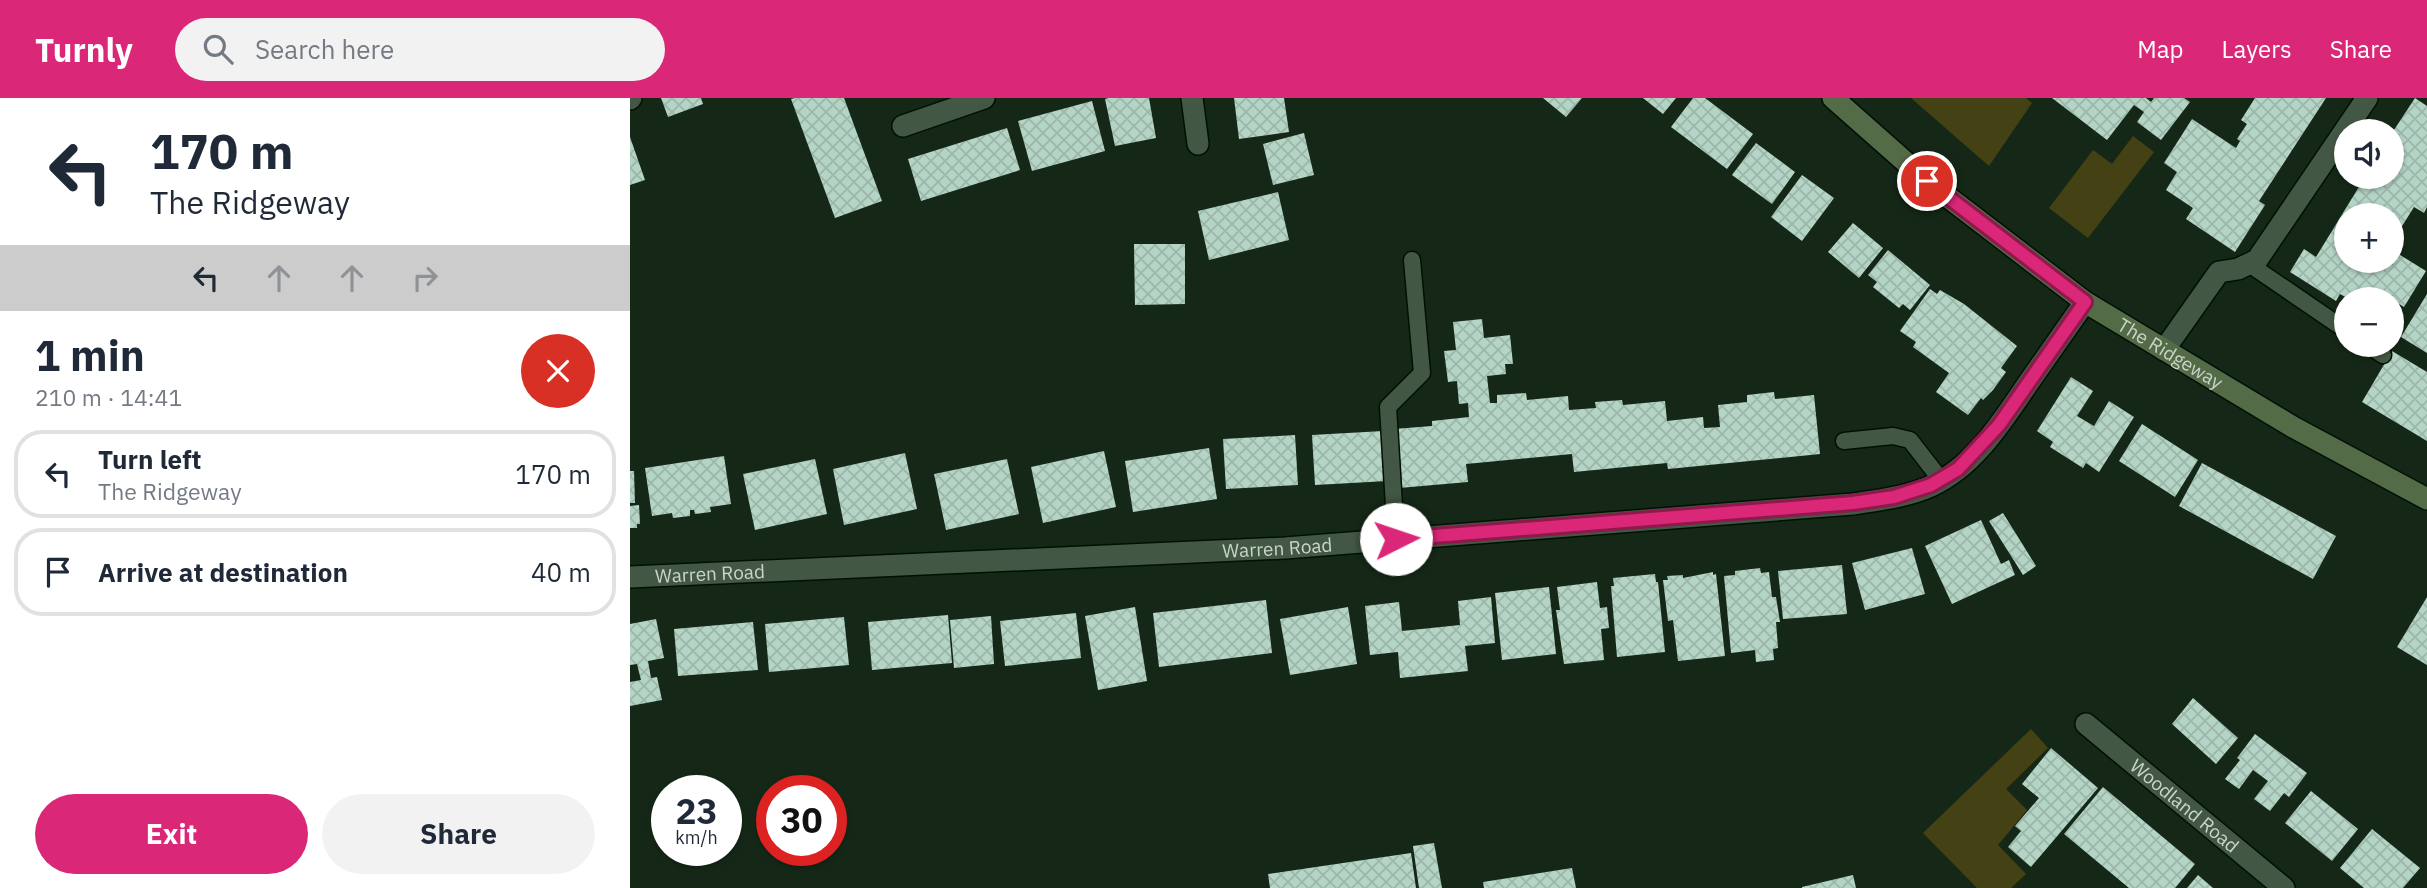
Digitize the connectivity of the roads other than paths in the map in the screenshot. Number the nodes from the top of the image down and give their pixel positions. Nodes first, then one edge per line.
1 (984, 98) edge
2 (1192, 98) edge
3 (1834, 98) edge
4 (2367, 98) edge
5 (902, 126) dead end
6 (1198, 144) dead end
7 (1412, 260) dead end
8 (2249, 264) junction
9 (2085, 302) junction
10 (2334, 322) edge
11 (2164, 350) junction
12 (1844, 442) dead end
13 (1941, 480) junction
14 (2427, 499) edge
15 (1396, 539) junction
16 (630, 577) edge
17 (2086, 724) dead end
18 (2284, 888) edge

1 - 5 street
2 - 6 street
3 - 9 main road, The Ridgeway
4 - 8 street
7 - 15 lane
8 - 10 lane
8 - 11 street
9 - 11 main road, The Ridgeway
9 - 13 street, Warren Road
11 - 14 main road, The Ridgeway
12 - 13 lane
13 - 15 street, Warren Road
15 - 16 street, Warren Road
17 - 18 street, Woodland Road

